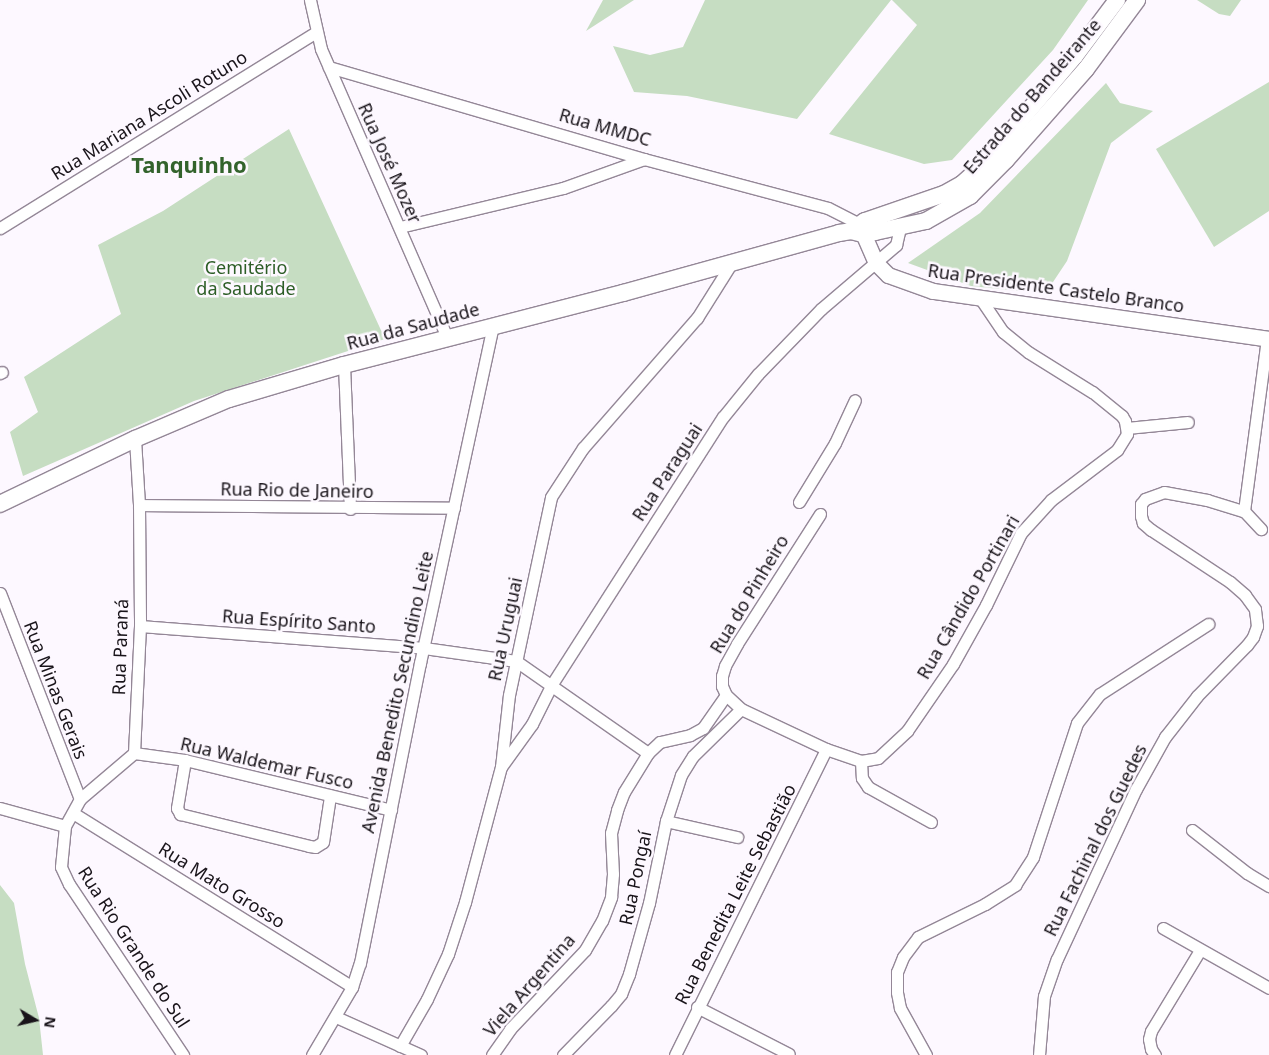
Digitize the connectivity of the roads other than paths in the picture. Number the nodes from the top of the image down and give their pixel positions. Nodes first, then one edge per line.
1 (310, 0) edge
2 (1117, 0) edge
3 (1137, 0) edge
4 (316, 32) junction
5 (328, 67) junction
6 (644, 158) junction
7 (400, 227) junction
8 (0, 228) edge
9 (900, 228) junction
10 (858, 229) junction
11 (876, 263) junction
12 (730, 264) junction
13 (981, 299) junction
14 (492, 326) junction
15 (447, 338) junction
16 (1268, 339) edge
17 (344, 365) junction
18 (855, 400) dead end
19 (1188, 422) dead end
20 (1127, 428) junction
21 (136, 439) junction
22 (799, 502) dead end
23 (0, 504) edge
24 (139, 506) junction
25 (454, 508) junction
26 (350, 509) junction
27 (1244, 511) junction
28 (820, 514) dead end
29 (1261, 529) dead end
30 (0, 593) edge
31 (1208, 624) dead end
32 (140, 626) junction
33 (424, 648) junction
34 (516, 661) junction
35 (552, 684) junction
36 (726, 695) junction
37 (741, 709) junction
38 (826, 749) junction
39 (134, 753) junction
40 (648, 753) junction
41 (185, 760) junction
42 (861, 760) junction
43 (501, 767) junction
44 (330, 796) junction
45 (80, 799) junction
46 (0, 808) edge
47 (391, 810) junction
48 (73, 813) junction
49 (666, 821) junction
50 (931, 822) dead end
51 (65, 826) junction
52 (1192, 830) dead end
53 (737, 837) dead end
54 (1269, 886) edge
55 (1163, 928) dead end
56 (1200, 950) junction
57 (352, 987) junction
58 (1269, 988) edge
59 (697, 1007) junction
60 (336, 1017) junction
61 (400, 1046) junction
62 (790, 1054) edge
63 (183, 1055) edge
64 (312, 1055) edge
65 (420, 1055) edge
66 (492, 1055) edge
67 (563, 1055) edge
68 (675, 1055) edge
69 (926, 1055) edge
70 (1039, 1055) edge
71 (1156, 1055) edge

1 - 4 street, Rua José Mozer
2 - 10 main road, Estrada do Bandeirante
3 - 9 main road, Estrada do Bandeirante
4 - 5 street, Rua José Mozer
4 - 8 street, Rua Mariana Ascoli Rotuno
5 - 6 street, Rua MMDC
5 - 7 street, Rua José Mozer
6 - 7 street
6 - 10 street, Rua MMDC
7 - 15 street, Rua José Mozer
9 - 10 main road, Estrada do Bandeirante
9 - 11 street, Rua Paraguai
10 - 11 street, Rua Presidente Castelo Branco
10 - 12 main road, Rua da Saudade
11 - 13 street, Rua Presidente Castelo Branco
11 - 35 street, Rua Paraguai
12 - 14 main road, Rua da Saudade
12 - 34 street, Rua Uruguai
13 - 16 street, Rua Presidente Castelo Branco
13 - 20 street
14 - 15 main road, Rua da Saudade
14 - 25 street, Avenida Benedito Secundino Leite
15 - 17 main road, Rua da Saudade
16 - 27 street
17 - 21 main road, Rua da Saudade
17 - 26 street
18 - 22 street
19 - 20 street
20 - 42 street, Rua Cândido Portinari
21 - 23 main road, Rua da Saudade
21 - 24 street, Rua Paraná
24 - 26 street, Rua Rio de Janeiro
24 - 32 street, Rua Paraná
25 - 26 street, Rua Rio de Janeiro
25 - 33 street, Avenida Benedito Secundino Leite
27 - 29 street
27 - 70 street, Rua Fachinal dos Guedes
28 - 36 street, Rua do Pinheiro
30 - 45 street, Rua Minas Gerais
31 - 69 street
32 - 33 street, Rua Espírito Santo
32 - 39 street, Rua Paraná
33 - 34 street, Rua Espírito Santo
33 - 47 street, Avenida Benedito Secundino Leite
34 - 35 street
34 - 43 street, Rua Uruguai
35 - 40 street
35 - 43 street, Rua Paraguai
36 - 37 street
36 - 40 street, Viela Argentina
37 - 38 street
37 - 49 street, Rua Pongaí
38 - 42 street
38 - 59 street, Rua Benedita Leite Sebastião
39 - 41 street, Rua Waldemar Fusco
39 - 45 street
40 - 66 street, Viela Argentina
41 - 44 street, Rua Waldemar Fusco
41 - 44 street
42 - 50 street
43 - 61 street, Rua Uruguai
44 - 47 street, Rua Waldemar Fusco
45 - 48 street
46 - 51 street
47 - 57 street, Avenida Benedito Secundino Leite
48 - 51 street
48 - 57 street, Rua Mato Grosso
49 - 53 street
49 - 67 street, Rua Pongaí
51 - 63 street, Rua Rio Grande do Sul
52 - 54 street
55 - 56 street
56 - 58 street
56 - 71 street
57 - 60 street, Avenida Benedito Secundino Leite
59 - 62 street
59 - 68 street, Rua Benedita Leite Sebastião
60 - 61 street
60 - 64 street, Avenida Benedito Secundino Leite
61 - 65 street

